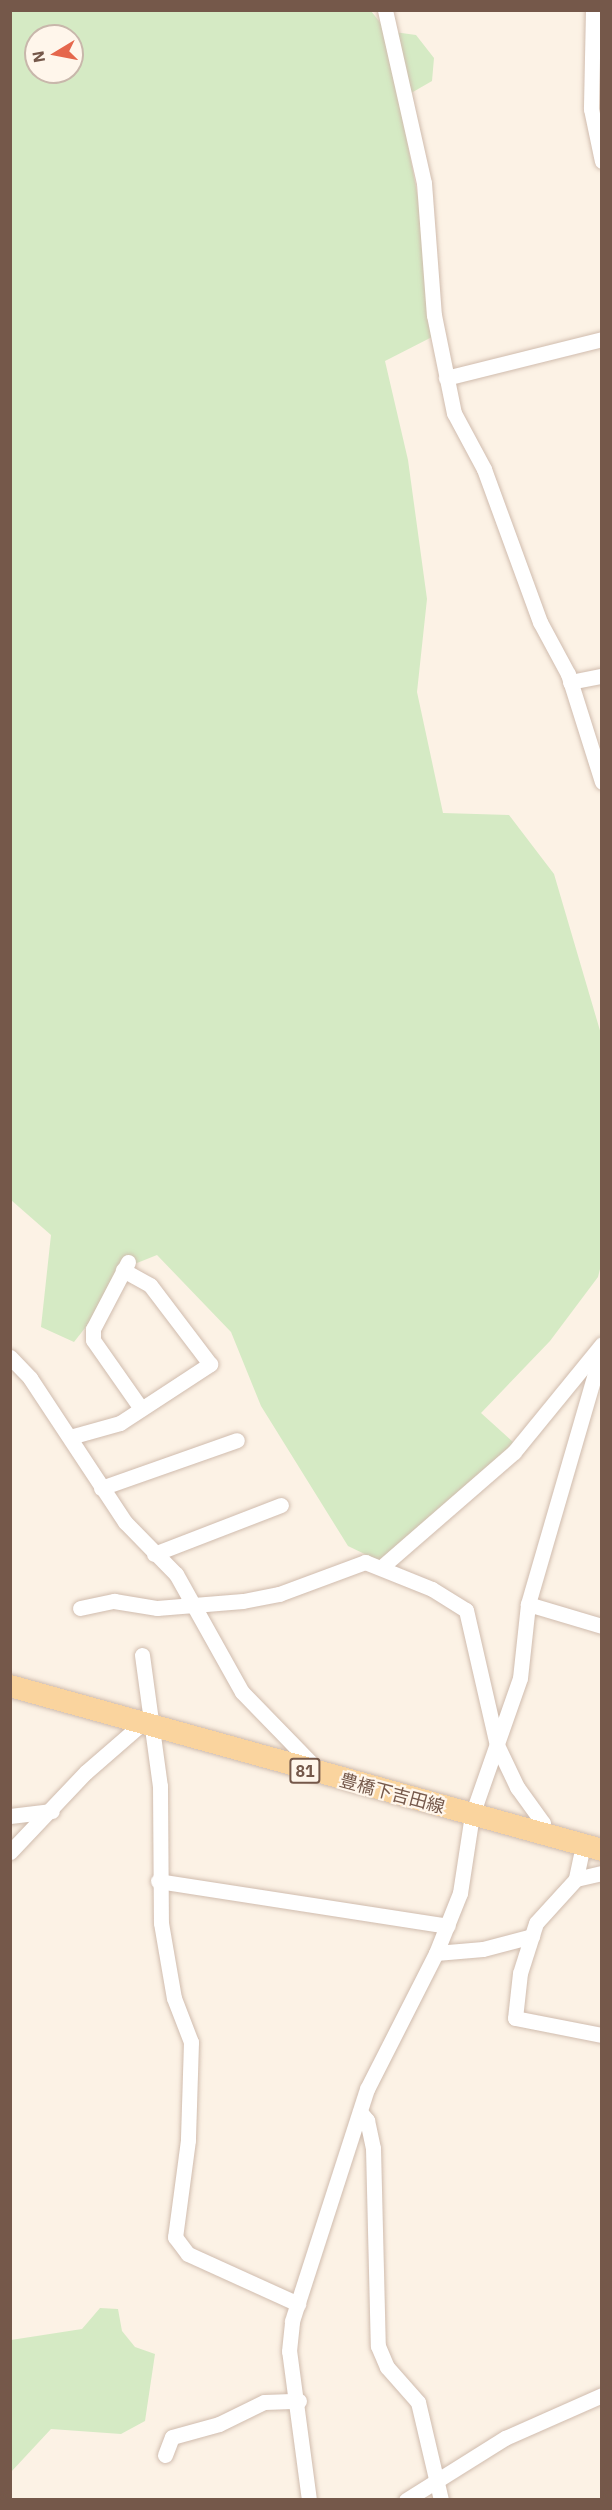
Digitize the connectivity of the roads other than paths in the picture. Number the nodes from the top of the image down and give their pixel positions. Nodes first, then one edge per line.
1 (385, 10) edge
2 (593, 10) edge
3 (602, 161) edge
4 (602, 339) edge
5 (446, 378) junction
6 (602, 676) edge
7 (570, 682) junction
8 (602, 782) edge
9 (602, 1344) edge
10 (602, 1350) edge
11 (10, 1357) edge
12 (140, 1407) junction
13 (69, 1437) junction
14 (237, 1440) dead end
15 (101, 1488) junction
16 (281, 1505) dead end
17 (154, 1554) junction
18 (384, 1565) junction
19 (528, 1604) junction
20 (195, 1606) junction
21 (80, 1608) dead end
22 (602, 1626) edge
23 (142, 1655) dead end
24 (10, 1686) edge
25 (146, 1728) junction
26 (497, 1745) junction
27 (310, 1773) junction
28 (51, 1810) junction
29 (472, 1815) junction
30 (10, 1816) edge
31 (544, 1834) junction
32 (592, 1848) edge
33 (10, 1852) edge
34 (602, 1873) edge
35 (576, 1879) junction
36 (158, 1881) junction
37 (448, 1926) junction
38 (532, 1936) junction
39 (436, 1953) junction
40 (602, 2035) edge
41 (360, 2112) junction
42 (297, 2304) junction
43 (602, 2395) edge
44 (299, 2401) junction
45 (165, 2455) dead end
46 (438, 2481) junction
47 (309, 2499) edge
48 (406, 2499) edge
49 (441, 2499) edge

1 - 5 street
2 - 3 street
4 - 5 street
5 - 7 street
6 - 7 street
7 - 8 street
9 - 18 street
10 - 19 street
11 - 13 street
12 - 12 street
12 - 13 street
13 - 15 street
14 - 15 street
15 - 17 street
16 - 17 street
17 - 20 street
18 - 20 street
18 - 26 street
19 - 22 street
19 - 26 street
20 - 21 street
20 - 27 street
23 - 25 street
24 - 25 main road, 豊橋下吉田線 / 81
25 - 27 main road, 豊橋下吉田線 / 81
25 - 28 street
25 - 36 street
26 - 29 street
26 - 31 street
27 - 29 main road, 豊橋下吉田線 / 81
28 - 30 street
28 - 33 street
29 - 31 main road, 豊橋下吉田線 / 81
29 - 37 street
31 - 32 main road, 豊橋下吉田線 / 81
32 - 35 street
34 - 35 street
35 - 38 street
36 - 37 street
36 - 42 street
37 - 39 street
38 - 39 street
38 - 40 street
39 - 41 street
41 - 42 street
41 - 46 street
42 - 44 street
43 - 46 street
44 - 45 street
44 - 47 street
46 - 48 street
46 - 49 street

